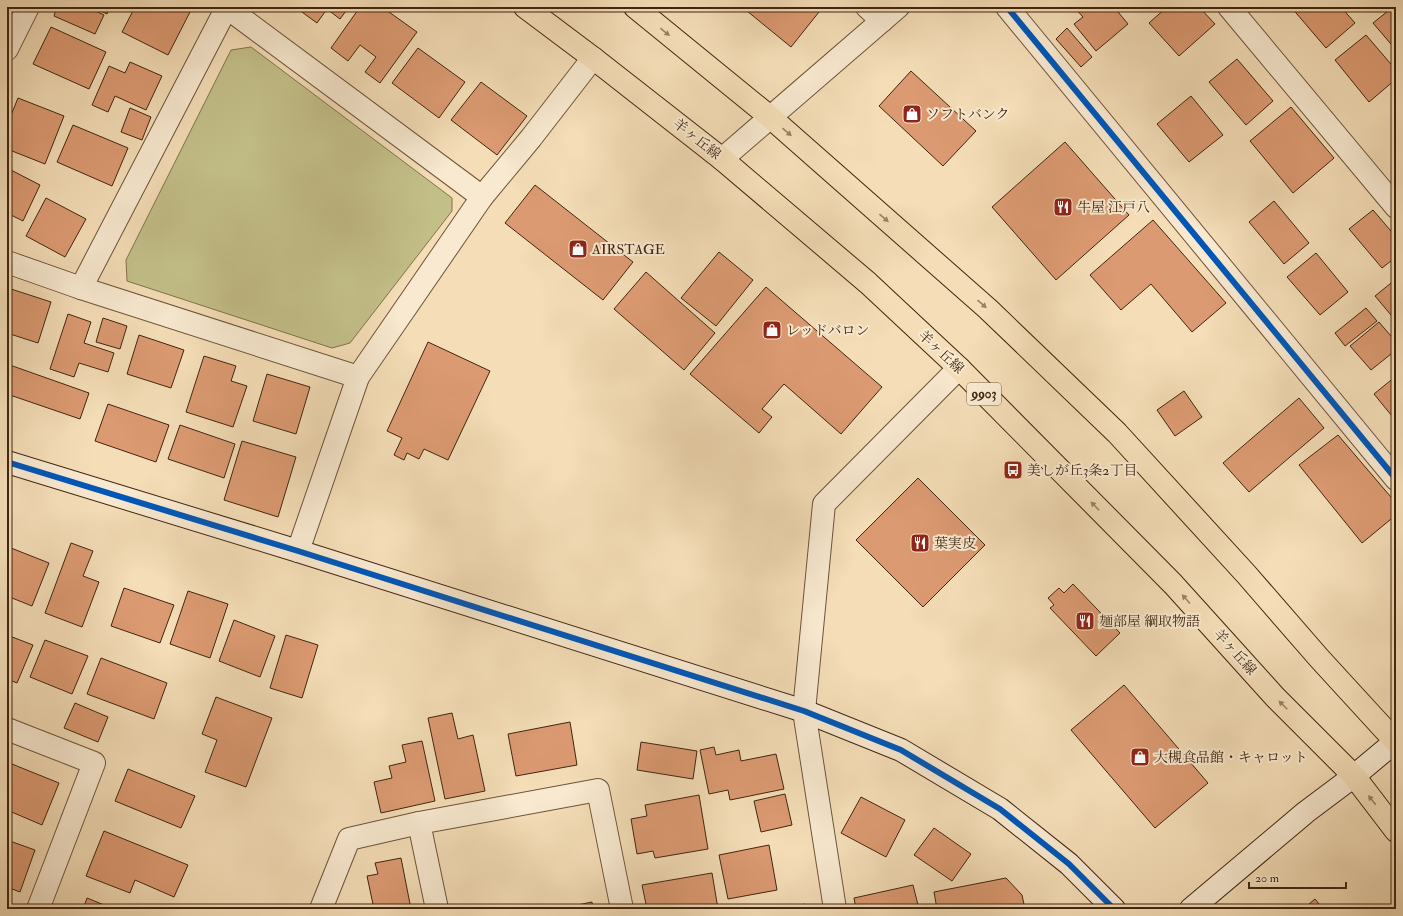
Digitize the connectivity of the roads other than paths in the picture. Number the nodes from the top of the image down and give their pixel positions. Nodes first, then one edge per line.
1 (28, 7) edge
2 (226, 7) edge
3 (525, 7) edge
4 (635, 7) edge
5 (898, 7) edge
6 (1007, 7) edge
7 (1229, 7) edge
8 (874, 14) edge
9 (7, 49) edge
10 (593, 58) junction
11 (770, 117) junction
12 (722, 159) junction
13 (482, 197) junction
14 (1396, 207) edge
15 (7, 262) edge
16 (81, 288) junction
17 (959, 368) junction
18 (358, 377) junction
19 (7, 462) edge
20 (1396, 479) edge
21 (298, 551) junction
22 (804, 711) junction
23 (7, 729) edge
24 (1396, 741) edge
25 (1354, 776) junction
26 (419, 823) junction
27 (1396, 831) edge
28 (38, 909) edge
29 (321, 909) edge
30 (438, 909) edge
31 (622, 909) edge
32 (835, 909) edge
33 (1114, 909) edge
34 (1191, 909) edge

1 - 9 street
2 - 13 street
2 - 16 street
3 - 10 main road, 羊ヶ丘線 / 9903
4 -> 11 main road
5 - 8 street
6 - 20 street
7 - 14 street
8 - 11 street
10 - 12 main road, 羊ヶ丘線 / 9903
10 - 13 street
11 - 12 street
11 -> 24 main road
12 - 17 main road, 羊ヶ丘線 / 9903
13 - 18 street
15 - 16 street
16 - 18 street
17 - 22 street
25 -> 17 main road, 羊ヶ丘線 / 9903
18 - 21 street
19 - 21 street
21 - 22 street
22 - 32 street
22 - 33 street
23 - 28 street
24 - 25 street
27 -> 25 main road, 羊ヶ丘線 / 9903
25 - 34 street
26 - 29 street
26 - 30 street
26 - 31 street

